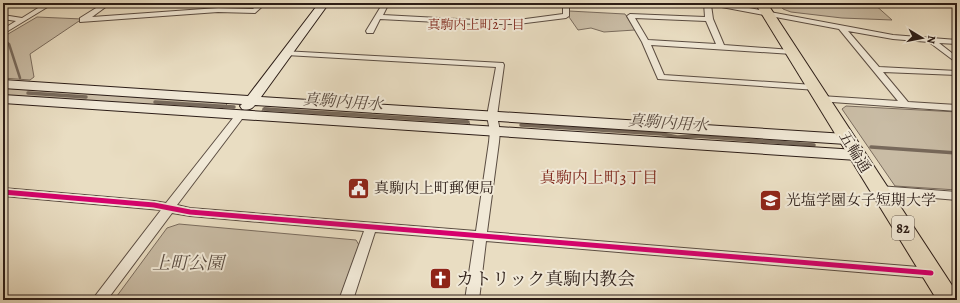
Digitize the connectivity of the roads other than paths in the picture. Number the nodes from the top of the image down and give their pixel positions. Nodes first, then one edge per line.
1 (51, 3) edge
2 (108, 3) edge
3 (263, 3) edge
4 (324, 3) edge
5 (386, 3) edge
6 (566, 3) edge
7 (707, 3) edge
8 (711, 3) edge
9 (764, 8) edge
10 (3, 17) edge
11 (378, 17) junction
12 (709, 19) junction
13 (23, 20) junction
14 (843, 29) junction
15 (370, 31) dead end
16 (3, 32) edge
17 (646, 42) junction
18 (933, 42) junction
19 (957, 42) edge
20 (721, 47) junction
21 (792, 52) junction
22 (286, 53) junction
23 (957, 61) edge
24 (876, 69) junction
25 (957, 73) edge
26 (3, 84) edge
27 (818, 94) junction
28 (4, 100) edge
29 (250, 100) junction
30 (906, 105) junction
31 (957, 108) edge
32 (240, 115) junction
33 (492, 116) junction
34 (495, 131) junction
35 (846, 139) junction
36 (857, 155) junction
37 (879, 190) junction
38 (3, 192) edge
39 (957, 196) edge
40 (170, 208) junction
41 (371, 227) junction
42 (481, 236) junction
43 (931, 273) junction
44 (99, 300) edge
45 (346, 300) edge
46 (472, 300) edge
47 (949, 300) edge

1 - 13 street
2 - 3 street
4 - 22 street
5 - 11 street
6 - 11 street
7 - 12 street
8 - 9 street
9 - 14 street
9 - 21 main road, 五輪通 / 82
10 - 13 street
11 - 15 street
12 - 17 street
12 - 20 street
13 - 16 street
14 - 18 street
14 - 24 street
17 - 20 street
17 - 27 street
18 - 19 street
18 - 23 street
20 - 21 street
21 - 27 main road, 五輪通 / 82
22 - 29 street
22 - 33 street
24 - 25 street
24 - 30 street
26 - 29 street
27 - 30 street
27 - 35 main road, 五輪通 / 82
28 - 32 street
29 - 32 street
29 - 33 street
30 - 31 street
32 - 34 street
32 - 40 street
33 - 34 street
33 - 35 street
34 - 36 street
34 - 42 street
35 - 36 main road, 五輪通 / 82
36 - 37 main road, 五輪通 / 82
37 - 39 street
37 - 43 main road, 五輪通 / 82
38 - 40 street
40 - 41 street
40 - 44 street
41 - 42 street
41 - 45 street
42 - 43 street
42 - 46 street
43 - 47 main road, 五輪通 / 82

